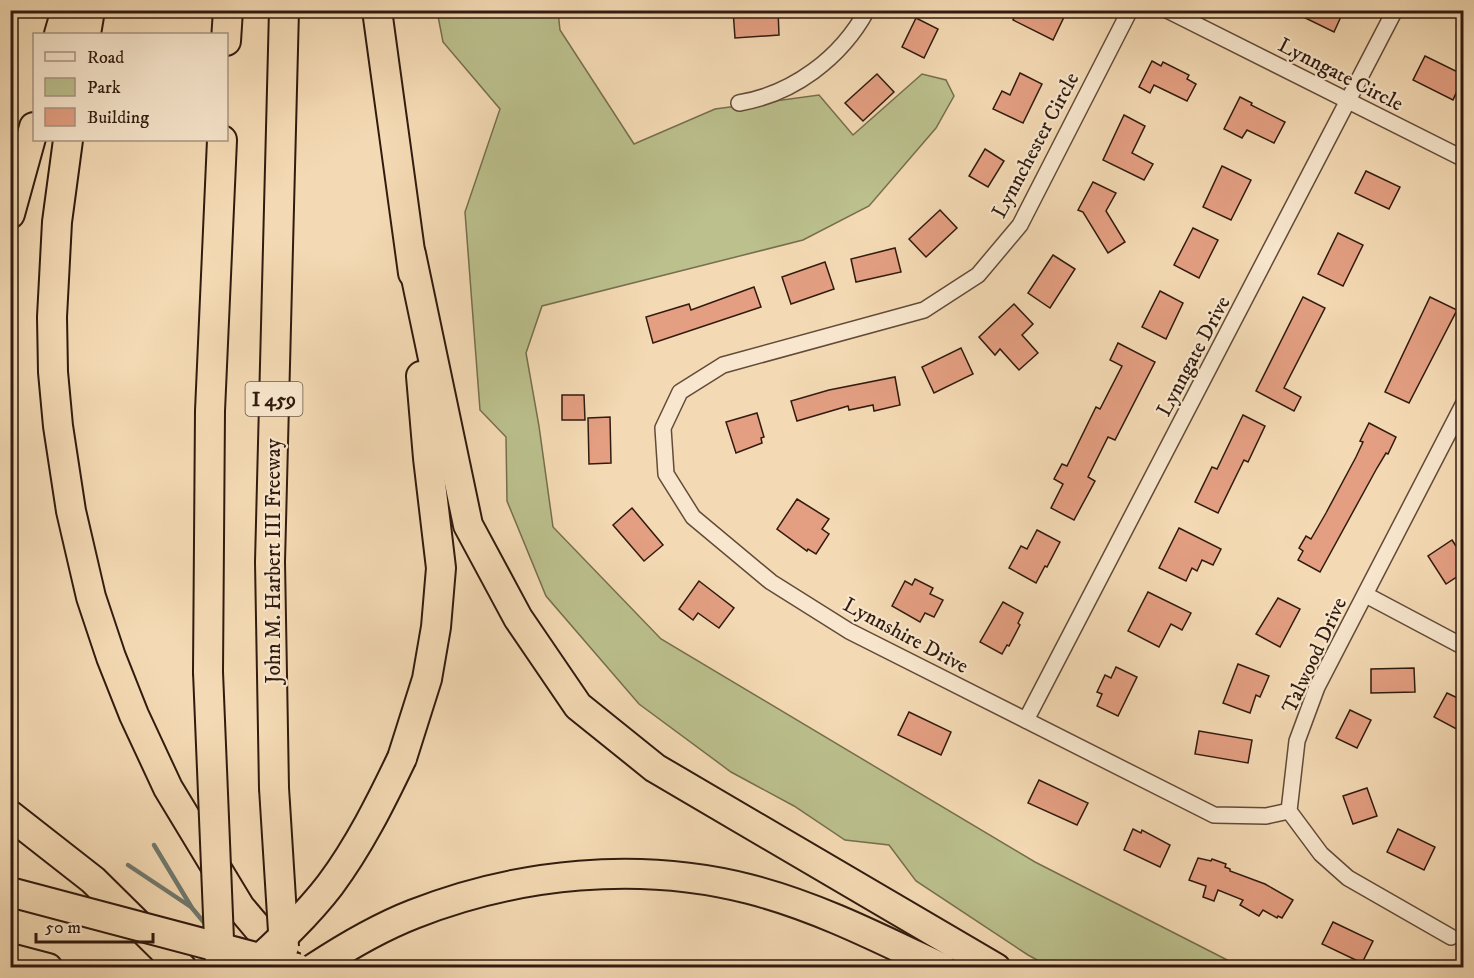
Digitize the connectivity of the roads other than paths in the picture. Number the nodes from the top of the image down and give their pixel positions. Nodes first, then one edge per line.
1 (66, 10) edge
2 (90, 10) edge
3 (228, 10) edge
4 (284, 10) edge
5 (376, 10) edge
6 (867, 10) edge
7 (1130, 10) edge
8 (1167, 10) edge
9 (1395, 10) edge
10 (59, 33) edge
11 (86, 33) edge
12 (227, 33) edge
13 (1349, 102) junction
14 (739, 103) dead end
15 (33, 131) edge
16 (68, 141) edge
17 (222, 141) edge
18 (1464, 159) edge
19 (10, 214) edge
20 (411, 254) junction
21 (723, 365) joint
22 (1464, 403) edge
23 (1365, 595) junction
24 (1464, 647) edge
25 (1026, 720) junction
26 (1289, 811) junction
27 (10, 815) edge
28 (10, 892) edge
29 (1451, 937) dead end
30 (10, 958) edge
31 (48, 968) edge
32 (182, 968) edge
33 (220, 968) edge
34 (250, 968) edge
35 (285, 968) edge
36 (291, 968) edge
37 (297, 968) edge
38 (314, 968) edge
39 (942, 968) edge
40 (996, 968) edge

1 - 10 highway
2 - 11 highway
3 - 12 highway
4 - 35 highway, John M. Harbert III Freeway / I 459, bridge
5 - 20 highway
6 - 14 street
7 - 21 street, Lynnchester Circle
8 - 13 street, Lynngate Circle
9 - 13 street, Lynngate Drive
13 - 18 street, Lynngate Circle
13 - 25 street, Lynngate Drive
15 - 19 highway
16 - 36 highway
17 - 33 highway, bridge
20 - 34 highway, bridge
20 - 40 highway
21 - 25 street, Lynnshire Drive
22 - 23 street, Talwood Drive
23 - 24 street
23 - 26 street, Talwood Drive
25 - 26 street, Lynnshire Drive
26 - 29 street
27 - 32 highway
28 - 37 highway, bridge
30 - 31 highway
38 - 39 highway

